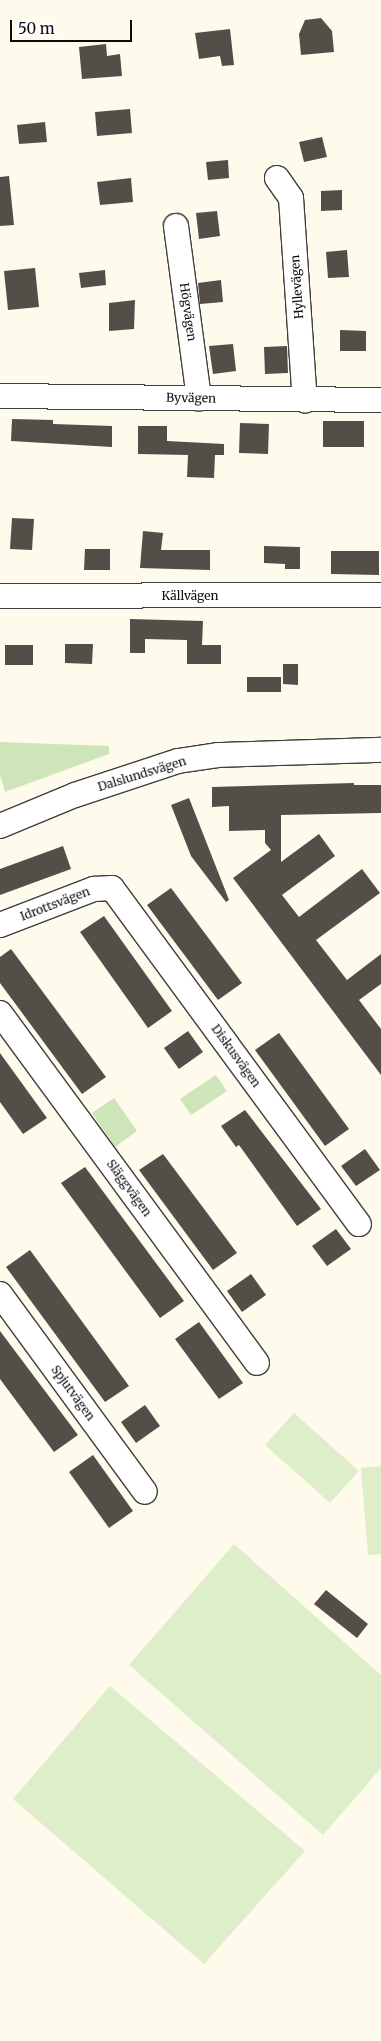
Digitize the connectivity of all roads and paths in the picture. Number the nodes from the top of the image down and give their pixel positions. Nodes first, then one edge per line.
1 (276, 178) dead end
2 (176, 226) dead end
3 (0, 396) edge
4 (199, 398) junction
5 (381, 400) edge
6 (305, 401) junction
7 (381, 595) edge
8 (0, 596) edge
9 (381, 750) edge
10 (1, 824) edge
11 (112, 888) joint
12 (0, 925) edge
13 (0, 1014) edge
14 (359, 1224) dead end
15 (0, 1294) edge
16 (257, 1363) dead end
17 (145, 1492) dead end

1 - 6 street, Hyllevägen
2 - 4 street, Högvägen
3 - 4 street, Byvägen
4 - 6 street, Byvägen
5 - 6 street, Byvägen
7 - 8 street, Källvägen
9 - 10 street, Dalslundsvägen
11 - 12 street, Idrottsvägen
11 - 14 street, Diskusvägen
13 - 16 street, Släggvägen
15 - 17 street, Spjutvägen

